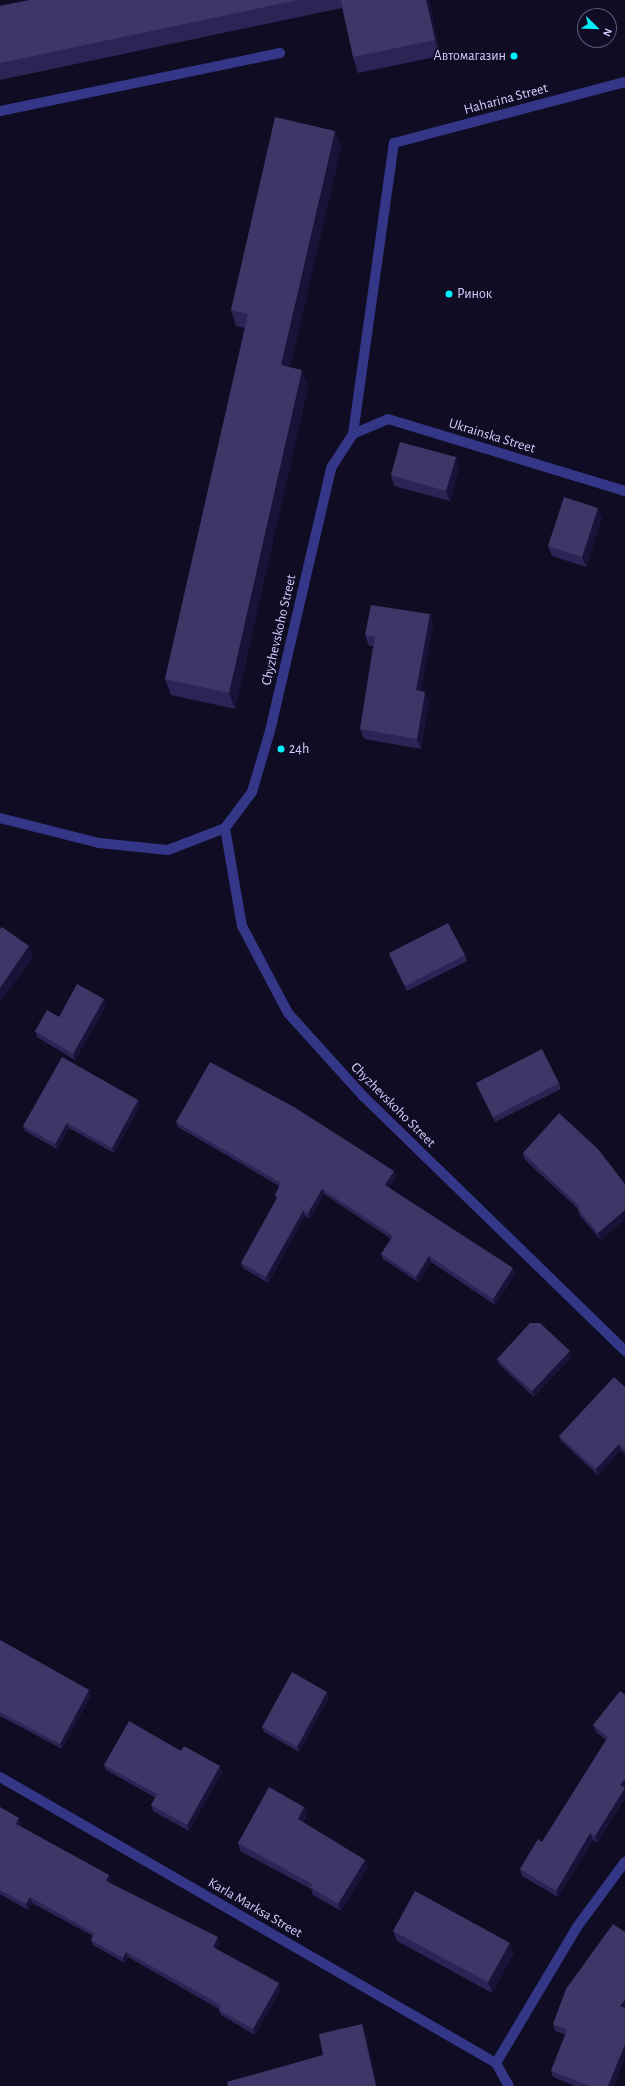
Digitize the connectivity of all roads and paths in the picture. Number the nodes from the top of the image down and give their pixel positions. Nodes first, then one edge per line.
1 (280, 53) dead end
2 (625, 82) edge
3 (0, 112) edge
4 (353, 434) junction
5 (625, 491) edge
6 (0, 818) edge
7 (225, 828) junction
8 (625, 1351) edge
9 (0, 1777) edge
10 (625, 1862) edge
11 (496, 2064) junction
12 (509, 2086) edge

1 - 3 street
2 - 4 street, Haharina Street
4 - 5 street, Ukrainska Street
4 - 7 street, Chyzhevskoho Street
6 - 7 street
7 - 8 street, Chyzhevskoho Street
9 - 11 street, Karla Marksa Street
10 - 11 street
11 - 12 street, Karla Marksa Street

